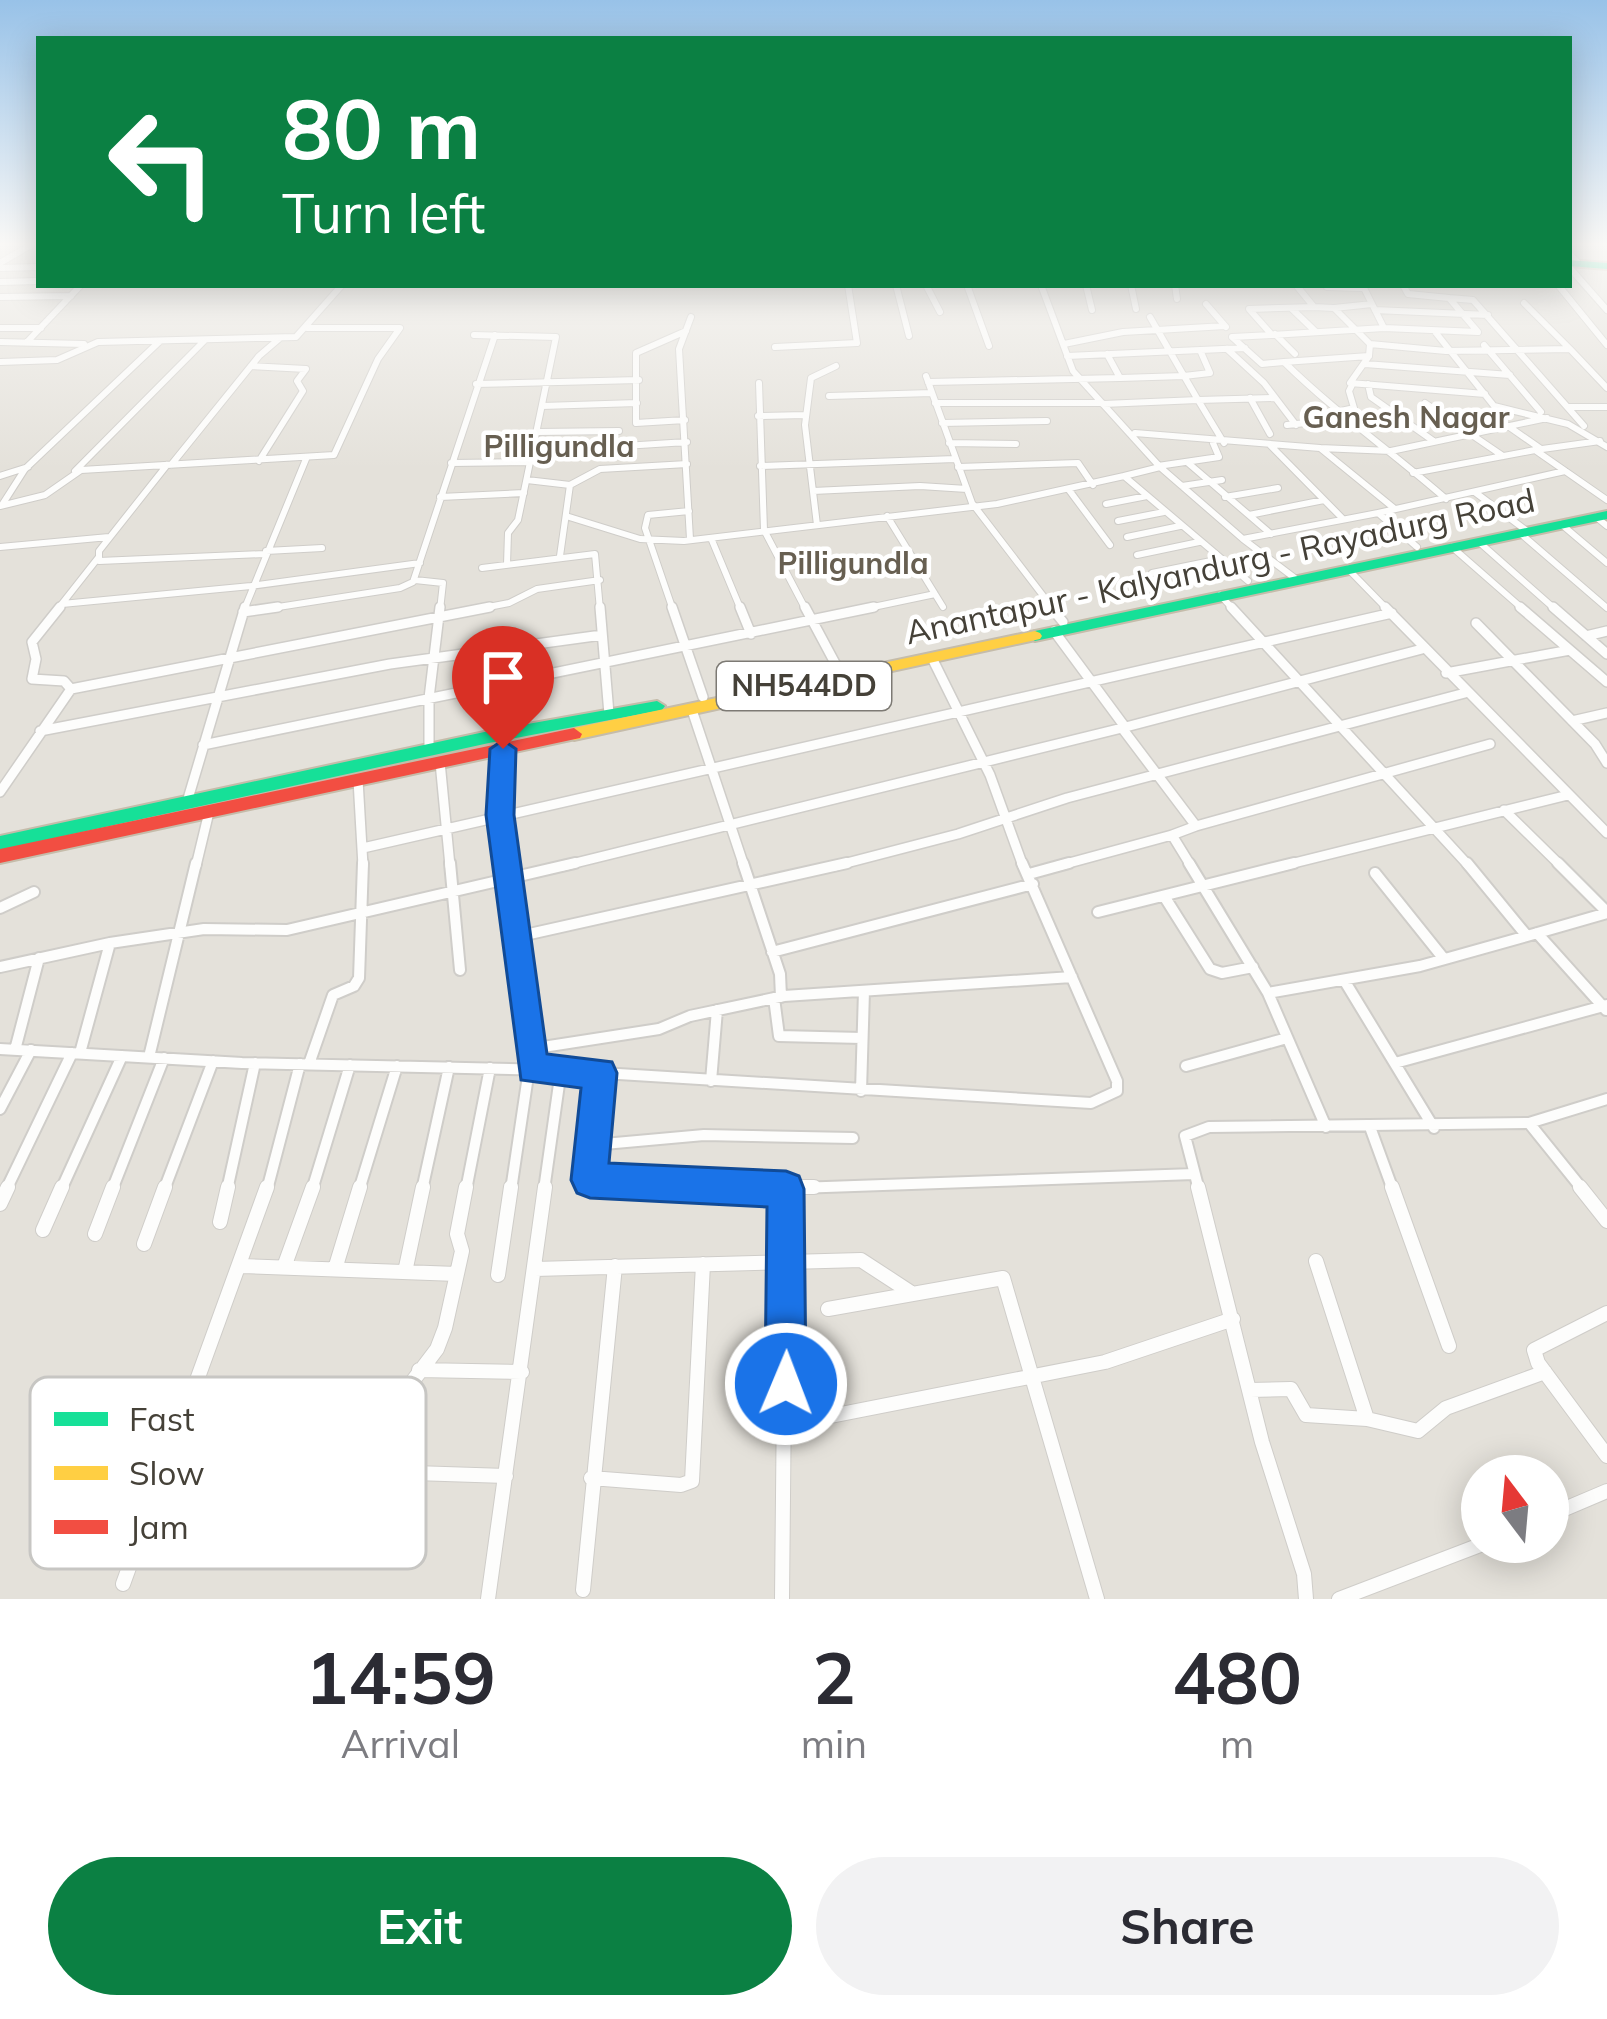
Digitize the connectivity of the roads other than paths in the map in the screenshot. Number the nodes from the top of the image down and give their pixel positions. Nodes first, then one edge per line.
1 (48, 320) edge
2 (314, 320) edge
3 (690, 320) edge
4 (853, 320) edge
5 (905, 320) edge
6 (979, 320) edge
7 (1054, 320) edge
8 (1151, 320) edge
9 (1220, 320) edge
10 (1259, 320) edge
11 (1303, 320) edge
12 (1344, 320) edge
13 (1381, 320) edge
14 (1467, 320) edge
15 (1491, 320) edge
16 (1541, 320) edge
17 (1586, 320) edge
18 (1226, 326) junction
19 (0, 328) edge
20 (40, 328) junction
21 (307, 328) junction
22 (1386, 328) junction
23 (1352, 329) junction
24 (1157, 330) junction
25 (686, 332) junction
26 (1316, 332) junction
27 (1473, 332) junction
28 (1436, 333) junction
29 (474, 335) dead end
30 (495, 335) junction
31 (1274, 335) junction
32 (909, 336) dead end
33 (1235, 337) junction
34 (280, 338) junction
35 (205, 340) junction
36 (160, 341) junction
37 (0, 342) edge
38 (27, 342) junction
39 (89, 344) junction
40 (1064, 344) junction
41 (1370, 344) junction
42 (1607, 345) edge
43 (775, 346) dead end
44 (989, 346) dead end
45 (1394, 346) junction
46 (1485, 346) junction
47 (1245, 348) junction
48 (1518, 348) junction
49 (1226, 349) junction
50 (1570, 349) junction
51 (1200, 350) junction
52 (1450, 351) junction
53 (1170, 352) junction
54 (1107, 354) junction
55 (1295, 354) dead end
56 (1066, 356) junction
57 (1367, 360) junction
58 (0, 362) edge
59 (1283, 362) junction
60 (251, 366) junction
61 (836, 366) dead end
62 (1468, 372) junction
63 (1510, 375) junction
64 (1607, 375) edge
65 (1184, 376) junction
66 (1595, 376) junction
67 (1120, 378) junction
68 (639, 380) junction
69 (1081, 380) junction
70 (548, 381) junction
71 (759, 383) dead end
72 (1353, 383) junction
73 (476, 384) junction
74 (1368, 384) junction
75 (1607, 388) edge
76 (1485, 394) junction
77 (830, 396) dead end
78 (934, 398) junction
79 (1250, 398) junction
80 (1275, 398) junction
81 (1198, 400) junction
82 (637, 403) junction
83 (1102, 403) junction
84 (1425, 404) dead end
85 (542, 406) junction
86 (1568, 407) junction
87 (1607, 407) edge
88 (1336, 412) junction
89 (806, 415) junction
90 (758, 416) junction
91 (1544, 416) junction
92 (1401, 418) junction
93 (1344, 419) junction
94 (685, 420) junction
95 (1047, 421) dead end
96 (942, 423) junction
97 (1355, 426) junction
98 (1508, 426) junction
99 (1585, 427) junction
100 (619, 431) dead end
101 (537, 432) junction
102 (1133, 433) junction
103 (1270, 434) dead end
104 (1470, 434) junction
105 (1432, 440) junction
106 (686, 442) junction
107 (949, 443) junction
108 (1213, 443) junction
109 (1224, 443) junction
110 (1016, 444) dead end
111 (1604, 444) edge
112 (1270, 446) junction
113 (608, 447) dead end
114 (1321, 448) junction
115 (1538, 450) junction
116 (1391, 451) junction
117 (1503, 456) junction
118 (306, 458) junction
119 (259, 461) junction
120 (530, 462) junction
121 (1187, 462) junction
122 (451, 463) junction
123 (809, 463) junction
124 (957, 463) junction
125 (687, 464) junction
126 (169, 465) junction
127 (28, 466) junction
128 (760, 466) junction
129 (1159, 466) junction
130 (75, 471) junction
131 (1565, 472) junction
132 (1413, 473) junction
133 (0, 476) edge
134 (1124, 476) junction
135 (1222, 479) dead end
136 (527, 480) junction
137 (1208, 482) junction
138 (570, 484) junction
139 (1093, 485) junction
140 (1182, 486) junction
141 (1277, 488) dead end
142 (967, 489) junction
143 (1069, 490) junction
144 (1265, 490) junction
145 (812, 491) junction
146 (1476, 493) junction
147 (524, 494) junction
148 (440, 496) junction
149 (1147, 496) junction
150 (1226, 497) junction
151 (1446, 499) junction
152 (1324, 500) junction
153 (974, 504) junction
154 (1106, 504) dead end
155 (1283, 508) junction
156 (1395, 509) junction
157 (689, 511) junction
158 (1164, 512) junction
159 (1378, 513) junction
160 (1605, 513) edge
161 (566, 515) junction
162 (1250, 515) junction
163 (887, 516) junction
164 (1118, 520) dead end
165 (1343, 520) junction
166 (1561, 524) junction
167 (817, 525) junction
168 (1181, 526) junction
169 (764, 530) junction
170 (1523, 530) junction
171 (1271, 534) junction
172 (110, 537) junction
173 (1127, 537) dead end
174 (690, 538) junction
175 (711, 538) junction
176 (1243, 539) junction
177 (648, 540) junction
178 (1199, 542) junction
179 (1480, 542) junction
180 (1109, 545) dead end
181 (0, 547) edge
182 (1417, 547) junction
183 (1452, 547) junction
184 (322, 548) dead end
185 (265, 553) junction
186 (1137, 555) dead end
187 (560, 556) junction
188 (98, 558) junction
189 (1221, 560) junction
190 (420, 562) junction
191 (1607, 563) edge
192 (506, 564) junction
193 (482, 568) dead end
194 (1348, 569) junction
195 (1152, 573) dead end
196 (1293, 576) junction
197 (415, 580) junction
198 (600, 580) junction
199 (1248, 581) junction
200 (251, 586) junction
201 (935, 594) junction
202 (1220, 595) junction
203 (62, 604) junction
204 (943, 607) dead end
205 (1607, 608) edge
206 (243, 613) junction
207 (1392, 613) junction
208 (440, 614) junction
209 (813, 622) junction
210 (1476, 623) dead end
211 (1059, 627) junction
212 (1607, 632) edge
213 (751, 634) junction
214 (602, 635) junction
215 (1586, 636) junction
216 (1261, 642) junction
217 (686, 646) junction
218 (1422, 649) junction
219 (1571, 650) junction
220 (1607, 654) edge
221 (230, 655) junction
222 (435, 656) junction
223 (932, 658) junction
224 (604, 662) junction
225 (1514, 662) junction
226 (841, 673) junction
227 (1446, 673) junction
228 (1093, 681) junction
229 (1298, 681) junction
230 (1607, 682) edge
231 (71, 689) junction
232 (1465, 693) junction
233 (429, 698) junction
234 (216, 701) junction
235 (698, 703) junction
236 (958, 712) junction
237 (1607, 713) edge
238 (609, 714) junction
239 (1573, 721) junction
240 (1342, 726) junction
241 (1123, 727) junction
242 (40, 730) junction
243 (1490, 744) dead end
244 (203, 745) junction
245 (503, 749) junction
246 (435, 756) junction
247 (984, 763) junction
248 (1607, 763) edge
249 (709, 768) junction
250 (1386, 773) junction
251 (1155, 774) junction
252 (358, 780) junction
253 (0, 792) edge
254 (1568, 795) junction
255 (187, 802) junction
256 (1504, 810) junction
257 (209, 812) junction
258 (500, 815) junction
259 (1005, 819) junction
260 (728, 825) junction
261 (1196, 826) junction
262 (1437, 827) junction
263 (445, 828) junction
264 (1607, 833) edge
265 (1172, 835) junction
266 (0, 843) edge
267 (363, 848) junction
268 (0, 856) edge
269 (1375, 873) dead end
270 (508, 877) junction
271 (1031, 879) junction
272 (1207, 886) junction
273 (749, 888) junction
274 (34, 892) dead end
275 (452, 892) junction
276 (1164, 896) junction
277 (0, 908) edge
278 (1098, 912) dead end
279 (1607, 912) edge
280 (359, 916) junction
281 (178, 933) junction
282 (1533, 935) junction
283 (516, 937) junction
284 (110, 943) junction
285 (772, 952) junction
286 (39, 958) junction
287 (1444, 959) junction
288 (0, 967) edge
289 (1253, 967) junction
290 (460, 970) dead end
291 (1072, 977) junction
292 (1344, 980) junction
293 (864, 991) junction
294 (1268, 993) junction
295 (778, 997) junction
296 (1606, 1007) edge
297 (717, 1010) junction
298 (862, 1038) junction
299 (1287, 1038) junction
300 (0, 1049) edge
301 (15, 1049) junction
302 (530, 1049) junction
303 (31, 1051) junction
304 (76, 1053) junction
305 (122, 1055) junction
306 (149, 1057) junction
307 (164, 1058) junction
308 (213, 1061) junction
309 (255, 1063) junction
310 (1395, 1063) junction
311 (304, 1064) junction
312 (350, 1065) junction
313 (397, 1066) junction
314 (1186, 1066) dead end
315 (449, 1067) junction
316 (490, 1068) junction
317 (531, 1069) junction
318 (561, 1070) junction
319 (600, 1073) junction
320 (711, 1082) junction
321 (861, 1091) junction
322 (1607, 1100) edge
323 (0, 1109) edge
324 (1529, 1123) junction
325 (1326, 1127) junction
326 (1370, 1127) junction
327 (1434, 1128) junction
328 (853, 1138) dead end
329 (593, 1145) junction
330 (1194, 1174) junction
331 (786, 1189) junction
332 (0, 1204) edge
333 (1607, 1221) edge
334 (220, 1222) dead end
335 (43, 1230) dead end
336 (95, 1234) dead end
337 (144, 1244) dead end
338 (1316, 1261) dead end
339 (788, 1262) junction
340 (703, 1264) junction
341 (244, 1266) junction
342 (615, 1266) junction
343 (284, 1267) junction
344 (335, 1269) junction
345 (536, 1269) junction
346 (405, 1272) junction
347 (457, 1274) junction
348 (498, 1275) dead end
349 (911, 1293) junction
350 (828, 1309) dead end
351 (1607, 1313) edge
352 (1233, 1319) junction
353 (1449, 1346) dead end
354 (419, 1370) junction
355 (522, 1372) junction
356 (1545, 1372) junction
357 (202, 1377) edge
358 (415, 1377) edge
359 (1032, 1378) junction
360 (1250, 1390) junction
361 (1367, 1419) junction
362 (785, 1425) junction
363 (1607, 1456) edge
364 (426, 1473) edge
365 (506, 1476) junction
366 (591, 1478) junction
367 (1607, 1491) edge
368 (1569, 1507) edge
369 (1461, 1552) edge
370 (129, 1569) edge
371 (123, 1584) dead end
372 (583, 1590) dead end
373 (488, 1599) edge
374 (782, 1599) edge
375 (1097, 1599) edge
376 (1306, 1599) edge
377 (1340, 1599) edge

1 - 20 street
2 - 21 street
3 - 25 street
4 - 43 street
5 - 32 street
6 - 44 street
7 - 40 street
8 - 24 street
9 - 18 street
10 - 31 street
11 - 26 street
12 - 23 street
13 - 22 street
14 - 27 street
15 - 48 street
16 - 50 street
17 - 42 street
18 - 24 street
18 - 33 street
19 - 20 street
20 - 38 street
21 - 34 street
21 - 118 street
22 - 23 street
22 - 28 street
22 - 45 street
23 - 26 street
23 - 41 street
24 - 40 street
24 - 53 street
25 - 68 street
25 - 94 street
26 - 31 street
27 - 28 street
27 - 46 street
28 - 52 street
29 - 30 street
30 - 70 street
30 - 73 street
31 - 33 street
31 - 55 street
33 - 47 street
34 - 35 street
34 - 60 street
35 - 36 street
35 - 130 street
36 - 39 street
36 - 127 street
37 - 38 street
38 - 39 street
39 - 58 street
40 - 56 street
41 - 45 street
41 - 57 street
45 - 52 street
46 - 48 street
46 - 52 street
46 - 63 street
47 - 49 street
47 - 59 street
48 - 50 street
48 - 86 street
49 - 51 street
49 - 80 street
50 - 66 street
51 - 53 street
51 - 65 street
52 - 62 street
53 - 54 street
53 - 65 street
54 - 56 street
54 - 67 street
56 - 69 street
57 - 59 street
57 - 62 street
57 - 72 street
59 - 88 street
60 - 119 street
60 - 126 street
61 - 89 street
62 - 63 street
62 - 76 street
63 - 91 street
64 - 66 street
65 - 67 street
65 - 81 street
66 - 75 street
67 - 69 street
68 - 70 street
68 - 82 street
69 - 78 street
69 - 83 street
70 - 73 street
70 - 85 street
71 - 90 street
72 - 74 street
72 - 88 street
73 - 122 street
74 - 76 street
74 - 92 street
76 - 91 street
77 - 78 street
78 - 83 street
78 - 96 street
79 - 80 street
79 - 81 street
79 - 103 street
80 - 93 street
81 - 83 street
81 - 109 street
82 - 85 street
82 - 94 street
83 - 102 street
84 - 104 street
85 - 101 street
86 - 87 street
86 - 99 street
88 - 93 street
89 - 90 street
89 - 123 street
90 - 128 street
91 - 98 street
91 - 99 street
92 - 97 street
92 - 105 street
93 - 97 street
94 - 106 street
95 - 96 street
96 - 107 street
97 - 116 street
98 - 104 street
98 - 115 street
99 - 111 street
100 - 101 street
101 - 120 street
102 - 108 street
102 - 129 street
104 - 105 street
104 - 117 street
105 - 116 street
106 - 113 street
106 - 125 street
107 - 110 street
107 - 124 street
108 - 109 street
108 - 121 street
109 - 112 street
111 - 115 street
112 - 114 street
112 - 152 street
114 - 116 street
114 - 156 street
115 - 117 street
115 - 131 street
116 - 132 street
117 - 132 street
118 - 119 street
118 - 185 street
119 - 126 street
120 - 122 street
120 - 136 street
121 - 129 street
121 - 137 street
122 - 148 street
123 - 124 street
123 - 128 street
123 - 145 street
124 - 139 street
124 - 142 street
125 - 138 street
125 - 157 street
126 - 130 street
126 - 172 street
127 - 130 street
127 - 133 street
128 - 169 street
129 - 134 street
129 - 140 street
131 - 146 street
131 - 160 street
132 - 151 street
134 - 139 street
134 - 149 street
135 - 137 street
136 - 138 street
136 - 147 street
137 - 140 street
137 - 150 street
138 - 161 street
139 - 143 street
140 - 176 street
141 - 144 street
142 - 145 street
142 - 153 street
143 - 153 street
143 - 180 street
144 - 150 street
144 - 155 street
145 - 167 street
146 - 151 street
146 - 170 street
147 - 148 street
147 - 192 street
148 - 190 street
149 - 154 street
149 - 158 street
150 - 162 street
151 - 156 street
152 - 155 street
152 - 165 street
153 - 163 street
153 - 211 street
155 - 162 street
156 - 159 street
157 - 174 street
157 - 177 street
158 - 164 street
158 - 168 street
159 - 165 street
159 - 182 street
160 - 166 highway, Anantapur - Kalyandurg - Rayadurg Road / NH544DD
160 - 170 highway, Anantapur - Kalyandurg - Rayadurg Road / NH544DD
161 - 177 street
161 - 187 street
162 - 171 street
163 - 167 street
163 - 201 street
165 - 171 street
166 - 170 highway, Anantapur - Kalyandurg - Rayadurg Road / NH544DD
166 - 191 street
167 - 169 street
168 - 173 street
168 - 178 street
169 - 175 street
169 - 209 street
170 - 179 highway, Anantapur - Kalyandurg - Rayadurg Road / NH544DD
170 - 182 highway, Anantapur - Kalyandurg - Rayadurg Road / NH544DD
170 - 205 street
171 - 176 street
172 - 181 street
172 - 188 street
174 - 175 street
174 - 177 street
175 - 213 street
176 - 196 street
177 - 217 street
178 - 186 street
178 - 189 street
179 - 183 highway, Anantapur - Kalyandurg - Rayadurg Road / NH544DD
179 - 215 street
182 - 196 highway, Anantapur - Kalyandurg - Rayadurg Road / NH544DD
183 - 194 highway, Anantapur - Kalyandurg - Rayadurg Road / NH544DD
183 - 219 street
184 - 185 street
185 - 188 street
185 - 200 street
187 - 192 street
187 - 198 street
188 - 203 street
189 - 195 street
189 - 199 street
190 - 197 street
190 - 200 street
192 - 193 street
194 - 196 highway, Anantapur - Kalyandurg - Rayadurg Road / NH544DD
194 - 207 street
196 - 199 highway, Anantapur - Kalyandurg - Rayadurg Road / NH544DD
196 - 202 highway, Anantapur - Kalyandurg - Rayadurg Road / NH544DD
197 - 206 street
197 - 208 street
198 - 208 street
198 - 214 street
199 - 211 highway, Anantapur - Kalyandurg - Rayadurg Road / NH544DD
200 - 203 street
200 - 206 street
201 - 204 street
201 - 209 street
202 - 211 highway, Anantapur - Kalyandurg - Rayadurg Road / NH544DD
202 - 216 street
203 - 231 street
206 - 221 street
207 - 216 street
207 - 218 street
208 - 221 street
208 - 222 street
209 - 213 street
209 - 226 street
210 - 225 street
211 - 223 highway, Anantapur - Kalyandurg - Rayadurg Road / NH544DD
211 - 226 highway, Anantapur - Kalyandurg - Rayadurg Road / NH544DD
211 - 228 street
212 - 215 street
213 - 217 street
214 - 222 street
214 - 224 street
215 - 220 street
216 - 228 street
216 - 229 street
217 - 224 street
217 - 235 street
218 - 227 street
218 - 229 street
219 - 225 street
219 - 230 street
221 - 231 street
221 - 234 street
222 - 233 street
222 - 234 street
223 - 226 highway, Anantapur - Kalyandurg - Rayadurg Road / NH544DD
223 - 236 street
224 - 233 street
224 - 238 street
225 - 227 street
225 - 239 street
226 - 235 highway, Anantapur - Kalyandurg - Rayadurg Road / NH544DD
227 - 232 street
228 - 236 street
228 - 241 street
229 - 240 street
229 - 241 street
231 - 242 street
232 - 240 street
232 - 254 street
233 - 244 street
233 - 246 street
234 - 242 street
234 - 244 street
235 - 238 highway, Anantapur - Kalyandurg - Rayadurg Road / NH544DD
235 - 245 highway, Anantapur - Kalyandurg - Rayadurg Road / NH544DD
235 - 249 street
236 - 247 street
236 - 249 street
237 - 239 street
238 - 246 highway, Anantapur - Kalyandurg - Rayadurg Road / NH544DD
239 - 248 street
240 - 250 street
240 - 251 street
241 - 247 street
241 - 251 street
242 - 253 street
243 - 250 street
244 - 255 street
245 - 246 highway, Anantapur - Kalyandurg - Rayadurg Road / NH544DD
245 - 258 street
246 - 252 highway, Anantapur - Kalyandurg - Rayadurg Road / NH544DD
246 - 255 highway, Anantapur - Kalyandurg - Rayadurg Road / NH544DD
246 - 263 street
247 - 259 street
247 - 260 street
249 - 258 street
249 - 260 street
250 - 261 street
250 - 262 street
251 - 259 street
251 - 261 street
252 - 257 highway, Anantapur - Kalyandurg - Rayadurg Road / NH544DD
252 - 267 street
254 - 256 street
254 - 264 street
255 - 266 highway, Anantapur - Kalyandurg - Rayadurg Road / NH544DD
256 - 262 street
256 - 279 street
257 - 268 highway, Anantapur - Kalyandurg - Rayadurg Road / NH544DD
257 - 281 street
258 - 263 street
258 - 270 street
259 - 271 street
259 - 273 street
260 - 270 street
260 - 273 street
261 - 265 street
262 - 272 street
262 - 282 street
263 - 267 street
263 - 275 street
265 - 271 street
265 - 272 street
267 - 280 street
269 - 287 street
270 - 275 street
270 - 283 street
271 - 285 street
271 - 291 street
272 - 276 street
272 - 289 street
273 - 283 street
273 - 285 street
274 - 277 street
275 - 280 street
275 - 290 street
276 - 278 street
276 - 289 street
279 - 282 street
280 - 281 street
280 - 311 street
281 - 284 street
281 - 306 street
282 - 287 street
282 - 296 street
283 - 302 street
284 - 286 street
284 - 304 street
285 - 295 street
286 - 288 street
286 - 301 street
287 - 292 street
289 - 294 street
291 - 293 street
291 - 321 street
292 - 294 street
292 - 310 street
293 - 295 street
293 - 298 street
294 - 299 street
295 - 297 street
295 - 298 street
296 - 310 street
297 - 302 street
297 - 320 street
298 - 321 street
299 - 314 street
299 - 325 street
300 - 301 street
301 - 303 street
302 - 317 street
303 - 304 street
303 - 323 street
304 - 305 street
304 - 332 street
305 - 306 street
305 - 335 street
306 - 307 street
307 - 308 street
307 - 336 street
308 - 309 street
308 - 337 street
309 - 311 street
309 - 334 street
310 - 327 street
311 - 312 street
311 - 341 street
312 - 313 street
312 - 343 street
313 - 315 street
313 - 344 street
315 - 316 street
315 - 346 street
316 - 317 street
316 - 347 street
317 - 318 street
317 - 348 street
318 - 319 street
318 - 345 street
319 - 320 street
319 - 329 street
320 - 321 street
322 - 324 street
324 - 327 street
324 - 333 street
325 - 326 street
325 - 330 street
326 - 327 street
326 - 353 street
328 - 329 street
329 - 331 street
330 - 331 street
330 - 352 street
331 - 339 street
338 - 361 street
339 - 340 street
339 - 349 street
339 - 362 street
340 - 342 street
340 - 366 street
341 - 343 street
341 - 357 street
342 - 345 street
342 - 366 street
343 - 344 street
344 - 346 street
345 - 355 street
346 - 347 street
347 - 354 street
349 - 350 street
349 - 359 street
351 - 356 street
352 - 359 street
352 - 360 street
354 - 355 street
354 - 358 street
355 - 365 street
356 - 361 street
356 - 363 street
359 - 362 street
359 - 375 street
360 - 361 street
360 - 376 street
362 - 374 street
364 - 365 street
365 - 373 street
366 - 372 street
367 - 368 street
369 - 377 street
370 - 371 street

